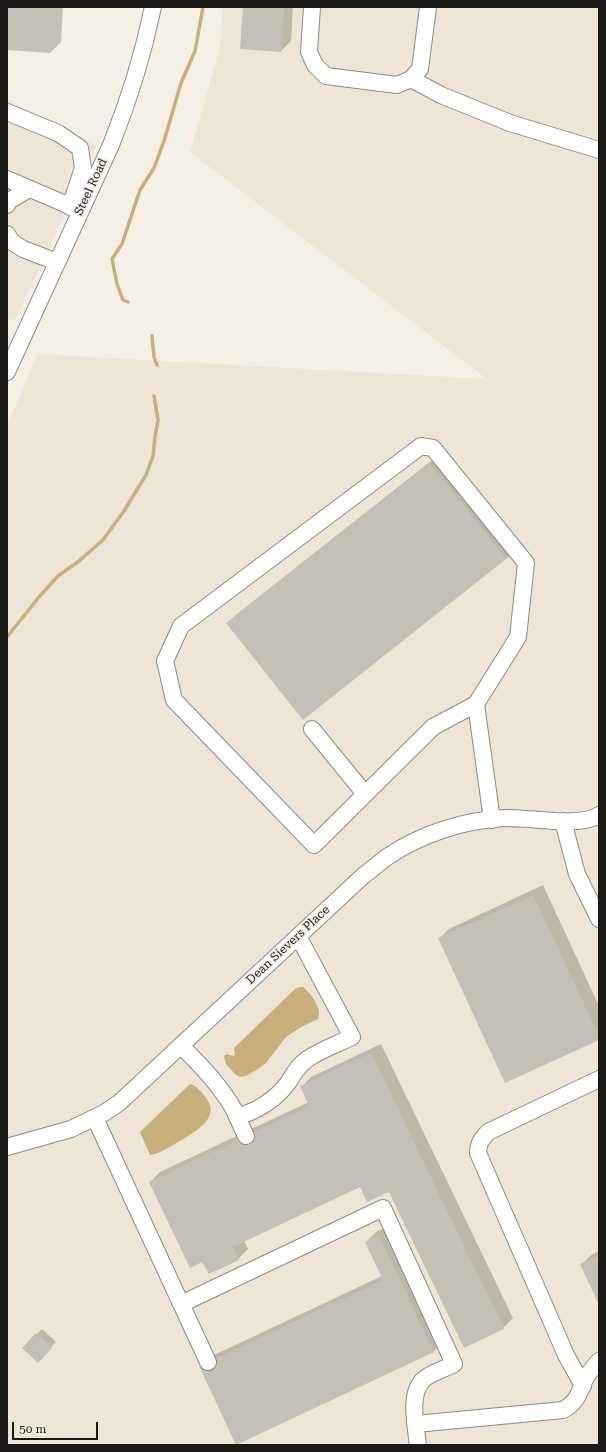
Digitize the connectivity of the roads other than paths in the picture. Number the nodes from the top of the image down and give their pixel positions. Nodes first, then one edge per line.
1 (153, 7) edge
2 (312, 7) edge
3 (428, 7) edge
4 (411, 79) junction
5 (7, 112) edge
6 (599, 150) edge
7 (7, 179) edge
8 (29, 189) junction
9 (7, 205) edge
10 (75, 209) junction
11 (9, 239) edge
12 (57, 262) junction
13 (12, 349) edge
14 (7, 372) edge
15 (476, 704) junction
16 (312, 729) dead end
17 (365, 794) junction
18 (492, 820) junction
19 (563, 821) junction
20 (596, 821) edge
21 (599, 919) edge
22 (298, 936) junction
23 (181, 1046) junction
24 (599, 1079) edge
25 (237, 1117) junction
26 (95, 1118) junction
27 (246, 1136) dead end
28 (7, 1147) edge
29 (181, 1304) junction
30 (599, 1361) edge
31 (208, 1362) dead end
32 (583, 1386) junction
33 (416, 1424) junction
34 (418, 1445) edge

1 - 10 street, Steel Road
2 - 4 street
3 - 4 street
4 - 6 street
5 - 10 street
7 - 8 street
8 - 9 street
8 - 10 street
10 - 12 street, Steel Road
11 - 12 street
12 - 13 street, Steel Road
13 - 14 street, Steel Road
15 - 17 street
15 - 17 street
15 - 18 street
16 - 17 street
18 - 19 street, Dean Sievers Place
18 - 22 street, Dean Sievers Place
19 - 20 street, Dean Sievers Place
19 - 21 street
22 - 23 street, Dean Sievers Place
22 - 25 street
23 - 25 street
23 - 26 street, Dean Sievers Place
24 - 32 street
25 - 27 street
26 - 28 street, Dean Sievers Place
26 - 29 street
29 - 31 street
29 - 33 street
30 - 32 street
32 - 33 street
33 - 34 street

